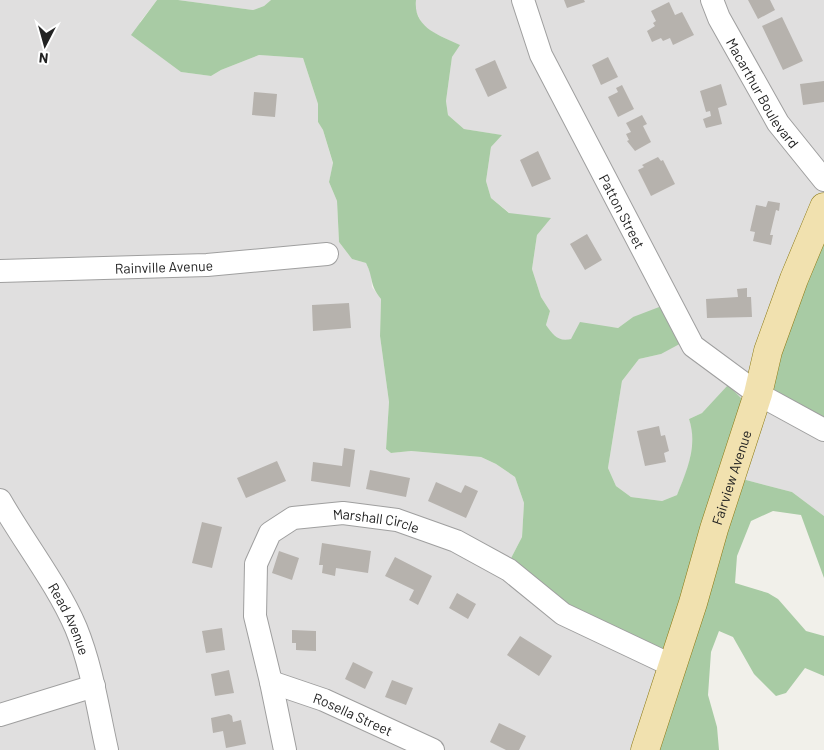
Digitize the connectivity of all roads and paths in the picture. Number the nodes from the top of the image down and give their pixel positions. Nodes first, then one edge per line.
1 (523, 0) edge
2 (712, 0) edge
3 (824, 180) edge
4 (824, 207) edge
5 (327, 254) dead end
6 (0, 271) edge
7 (758, 394) junction
8 (824, 430) edge
9 (0, 500) edge
10 (673, 666) junction
11 (272, 682) junction
12 (94, 686) junction
13 (0, 715) edge
14 (107, 750) edge
15 (285, 750) edge
16 (433, 750) edge
17 (644, 750) edge

1 - 7 street, Patton Street
2 - 3 street, Macarthur Boulevard
4 - 7 main road, Fairview Avenue
5 - 6 street, Rainville Avenue
7 - 8 street, Patton Street
7 - 10 main road, Fairview Avenue
9 - 12 street, Read Avenue
10 - 11 street, Marshall Circle
10 - 17 main road, Fairview Avenue
11 - 15 street, Marshall Circle
11 - 16 street, Rosella Street
12 - 13 street
12 - 14 street, Read Avenue

